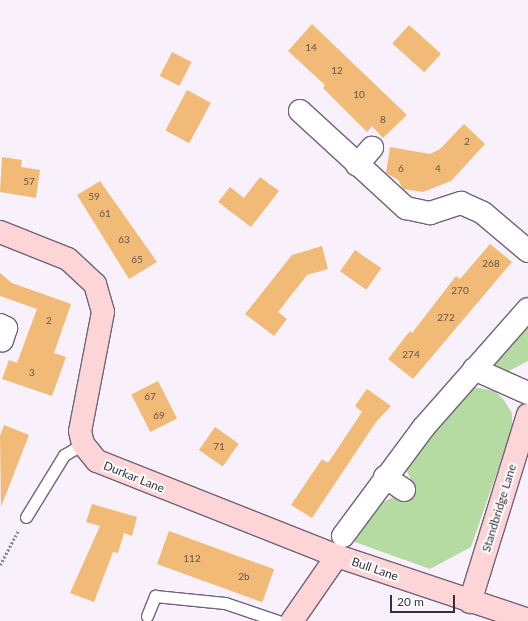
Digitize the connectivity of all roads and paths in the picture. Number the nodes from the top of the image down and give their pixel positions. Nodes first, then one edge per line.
1 (300, 111) dead end
2 (372, 148) dead end
3 (357, 165) junction
4 (0, 232) edge
5 (528, 251) edge
6 (528, 309) edge
7 (474, 369) junction
8 (528, 393) edge
9 (528, 415) edge
10 (83, 444) junction
11 (385, 477) junction
12 (404, 490) dead end
13 (26, 517) joint
14 (340, 546) junction
15 (0, 565) edge
16 (470, 602) junction
17 (147, 616) dead end
18 (528, 620) edge
19 (278, 621) edge
20 (292, 621) edge

1 - 3 street
2 - 3 street
3 - 5 street
4 - 10 street
6 - 7 street
7 - 8 street
7 - 11 street
9 - 16 street, Standbridge Lane
10 - 13 lane
10 - 14 street, Durkar Lane
11 - 12 street
11 - 14 street
13 - 15 path
14 - 16 street, Bull Lane
14 - 20 street
16 - 18 street, Bull Lane
17 - 19 lane

